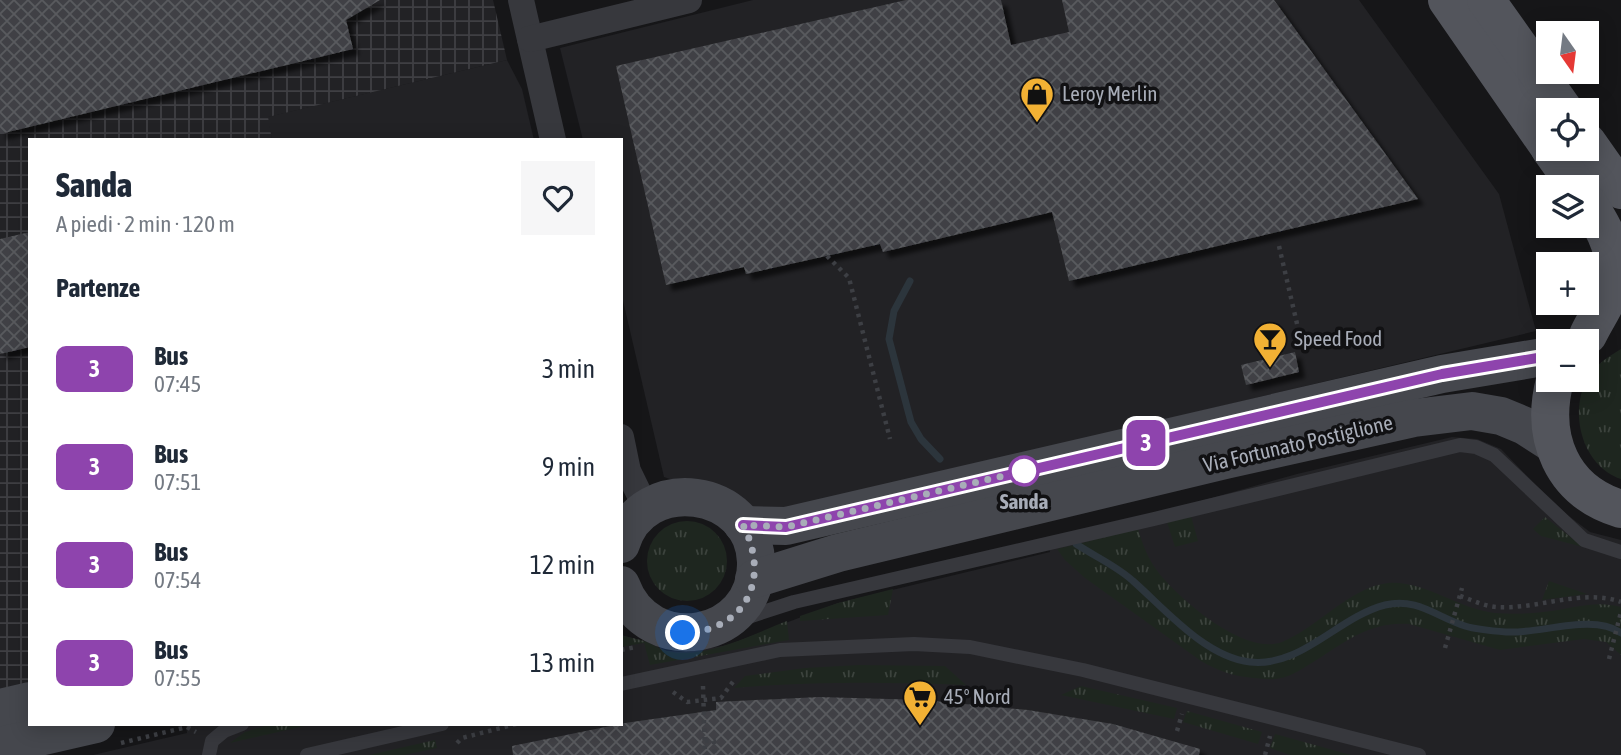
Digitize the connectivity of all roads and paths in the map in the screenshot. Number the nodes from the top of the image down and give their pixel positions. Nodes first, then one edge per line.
1 (521, 0) edge
2 (689, 0) edge
3 (1447, 0) edge
4 (1486, 0) edge
5 (530, 39) junction
6 (1555, 98) edge
7 (1536, 129) edge
8 (553, 138) edge
9 (1599, 159) edge
10 (1621, 190) edge
11 (1599, 219) edge
12 (1279, 246) dead end
13 (827, 256) dead end
14 (1598, 329) edge
15 (1301, 341) dead end
16 (1536, 358) edge
17 (1553, 392) edge
18 (890, 439) dead end
19 (1553, 444) junction
20 (623, 447) edge
21 (646, 508) junction
22 (1621, 509) edge
23 (743, 525) junction
24 (623, 540) edge
25 (1621, 552) edge
26 (754, 579) junction
27 (1462, 587) dead end
28 (1460, 596) junction
29 (624, 598) edge
30 (1621, 601) edge
31 (1621, 612) edge
32 (714, 628) junction
33 (641, 648) dead end
34 (1445, 648) dead end
35 (623, 650) edge
36 (1609, 659) dead end
37 (623, 684) edge
38 (702, 685) dead end
39 (28, 701) edge
40 (1184, 706) dead end
41 (0, 708) edge
42 (237, 726) edge
43 (433, 726) edge
44 (508, 726) edge
45 (1272, 728) dead end
46 (1177, 731) dead end
47 (102, 735) edge
48 (705, 741) junction
49 (457, 744) dead end
50 (0, 747) edge
51 (210, 748) edge
52 (307, 755) edge
53 (705, 755) edge
54 (715, 755) edge
55 (1265, 755) edge
56 (1419, 755) edge

1 - 5 street
2 - 5 street
3 - 7 main road
4 - 6 main road
5 - 8 street
9 - 10 main road
11 - 14 main road
12 - 15 path
13 - 18 path
16 - 23 street, Via Fortunato Postiglione
17 - 19 main road
19 - 22 main road
19 - 26 street, Via Fortunato Postiglione
20 - 21 street
21 - 23 street
21 - 24 street
23 - 26 street
25 - 32 lane
26 - 32 street
27 - 28 path
28 - 30 path
28 - 34 path
29 - 32 street
31 - 36 path
33 - 35 path
37 - 56 lane
38 - 48 path
39 - 41 street
40 - 46 path
42 - 51 lane
43 - 52 lane
44 - 49 path
45 - 55 path
47 - 50 street
47 - 51 path
48 - 53 path
48 - 54 path

